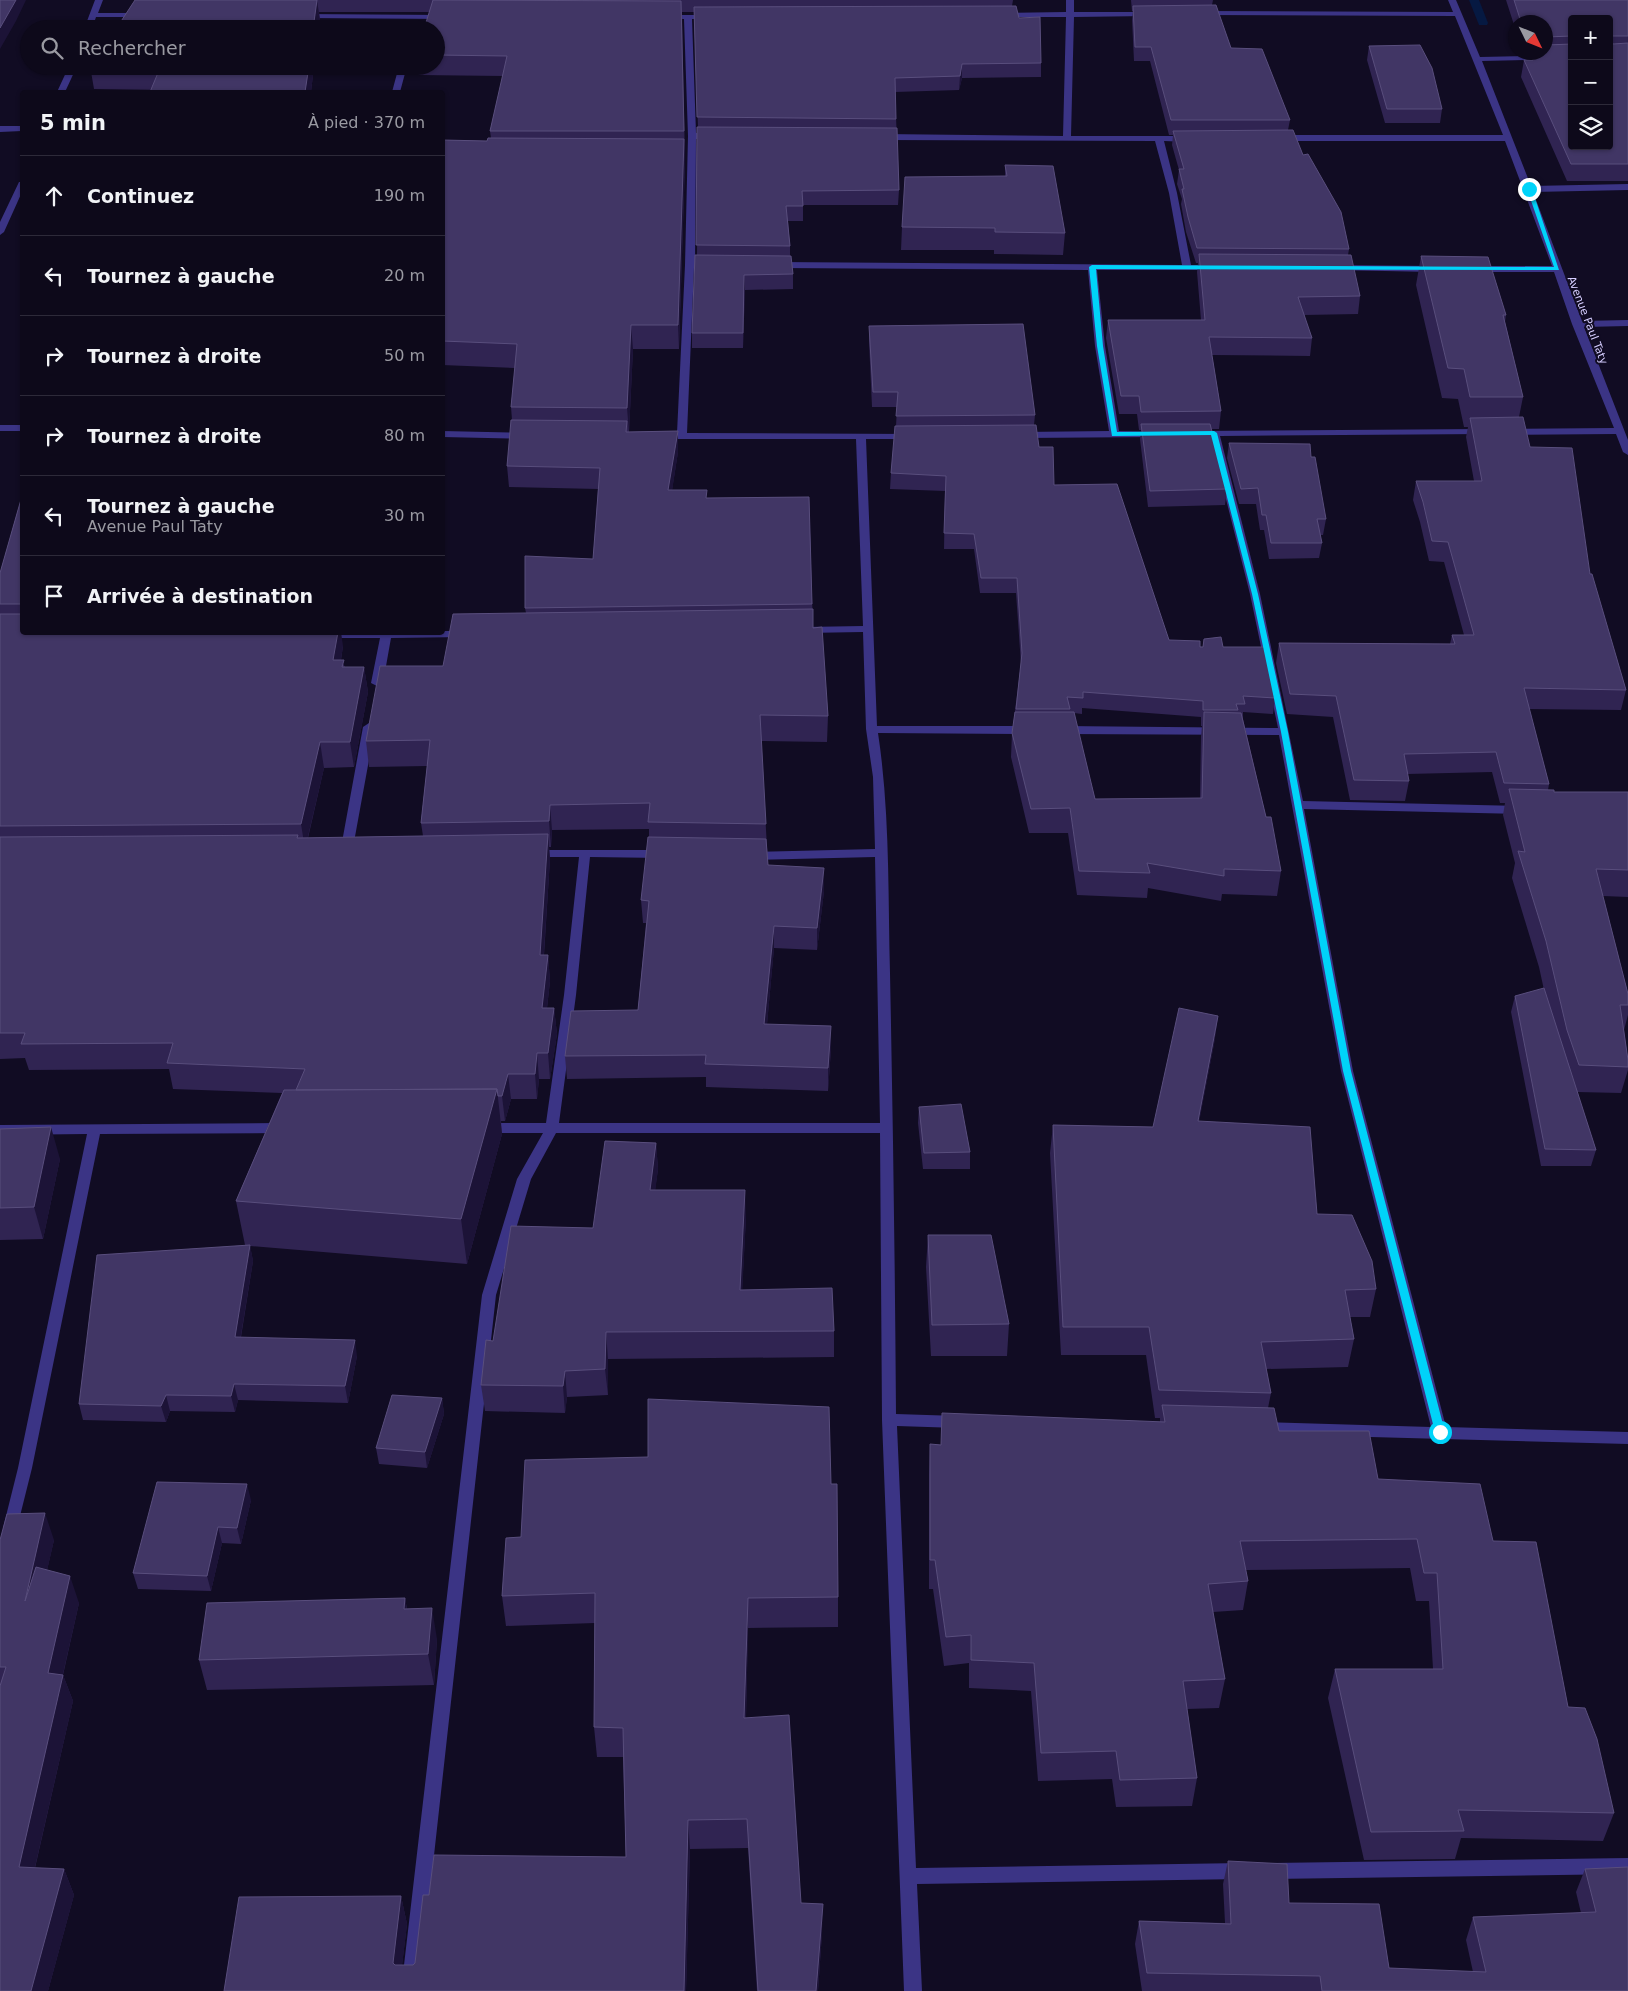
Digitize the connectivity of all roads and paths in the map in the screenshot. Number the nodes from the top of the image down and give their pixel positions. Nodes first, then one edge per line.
1 (99, 0) edge
2 (1070, 0) edge
3 (1452, 0) edge
4 (1160, 14) edge
5 (1190, 14) edge
6 (1458, 14) junction
7 (94, 15) junction
8 (992, 15) edge
9 (1071, 15) junction
10 (152, 16) edge
11 (297, 16) edge
12 (416, 17) junction
13 (454, 17) edge
14 (661, 17) edge
15 (688, 17) junction
16 (717, 17) edge
17 (92, 20) edge
18 (415, 20) edge
19 (1568, 57) edge
20 (1478, 59) junction
21 (69, 75) edge
22 (401, 75) edge
23 (62, 90) edge
24 (397, 90) edge
25 (0, 129) edge
26 (20, 129) edge
27 (692, 136) junction
28 (721, 136) edge
29 (869, 137) edge
30 (1509, 138) junction
31 (1067, 139) junction
32 (1198, 139) edge
33 (1266, 139) edge
34 (1159, 140) junction
35 (1628, 187) edge
36 (1529, 189) junction
37 (19, 200) edge
38 (0, 232) edge
39 (690, 265) junction
40 (719, 265) edge
41 (768, 265) edge
42 (1092, 267) junction
43 (1187, 268) junction
44 (1226, 268) edge
45 (1323, 268) edge
46 (1450, 269) edge
47 (1469, 269) edge
48 (1557, 269) junction
49 (1628, 323) edge
50 (1577, 324) junction
51 (0, 428) edge
52 (20, 428) edge
53 (1619, 431) junction
54 (1187, 433) edge
55 (1214, 433) junction
56 (445, 434) edge
57 (1114, 434) junction
58 (1168, 434) edge
59 (1010, 435) edge
60 (540, 436) edge
61 (653, 436) edge
62 (682, 436) junction
63 (917, 436) edge
64 (860, 437) junction
65 (1628, 452) edge
66 (868, 629) junction
67 (790, 630) edge
68 (445, 634) edge
69 (475, 634) edge
70 (309, 635) edge
71 (386, 635) joint
72 (375, 693) edge
73 (372, 712) edge
74 (872, 729) junction
75 (1284, 732) junction
76 (1298, 805) junction
77 (1533, 810) edge
78 (525, 853) edge
79 (585, 853) junction
80 (881, 853) junction
81 (672, 854) edge
82 (345, 855) edge
83 (740, 856) edge
84 (296, 1128) edge
85 (473, 1128) edge
86 (887, 1128) junction
87 (552, 1129) junction
88 (0, 1130) edge
89 (94, 1130) junction
90 (888, 1420) junction
91 (977, 1422) edge
92 (1243, 1428) edge
93 (1440, 1432) junction
94 (1628, 1438) edge
95 (7, 1539) edge
96 (1628, 1866) edge
97 (908, 1876) junction
98 (410, 1991) edge
99 (913, 1991) edge

1 - 7 street
2 - 9 street
3 - 6 street, Avenue Paul Taty
4 - 9 street
5 - 6 street
6 - 20 street, Avenue Paul Taty
7 - 10 street
7 - 17 street
8 - 9 street
9 - 31 street
11 - 12 street
12 - 13 street
12 - 18 street
14 - 15 street
15 - 16 street
15 - 27 street
19 - 20 street
20 - 30 street, Avenue Paul Taty
21 - 23 street
22 - 24 street
25 - 26 street
27 - 28 street
27 - 39 street
29 - 31 street
30 - 33 street
30 - 36 street, Avenue Paul Taty
31 - 34 street
32 - 34 street
34 - 43 street
35 - 36 street
36 - 48 street, Avenue Paul Taty
37 - 38 street
39 - 40 street
39 - 62 street
41 - 42 street
42 - 43 street
42 - 57 street
43 - 44 street
45 - 46 street
47 - 48 street
48 - 50 street, Avenue Paul Taty
49 - 50 street
50 - 53 street, Avenue Paul Taty
51 - 52 street
53 - 55 street
53 - 65 street, Avenue Paul Taty
54 - 55 street
55 - 75 street
56 - 60 street
57 - 58 street
57 - 59 street
61 - 62 street
62 - 64 street
63 - 64 street
64 - 66 street
66 - 67 street
66 - 74 street
68 - 69 street
70 - 71 street
71 - 72 street
73 - 82 street
74 - 75 street
74 - 80 street
75 - 76 street
76 - 77 street
76 - 93 street
78 - 79 street
79 - 81 street
79 - 87 street
80 - 83 street
80 - 86 street
84 - 89 street
85 - 87 street
86 - 87 street
86 - 90 street
87 - 98 street
88 - 89 street
89 - 95 street
90 - 91 street
90 - 97 street
92 - 93 street
93 - 94 street
96 - 97 street
97 - 99 street

